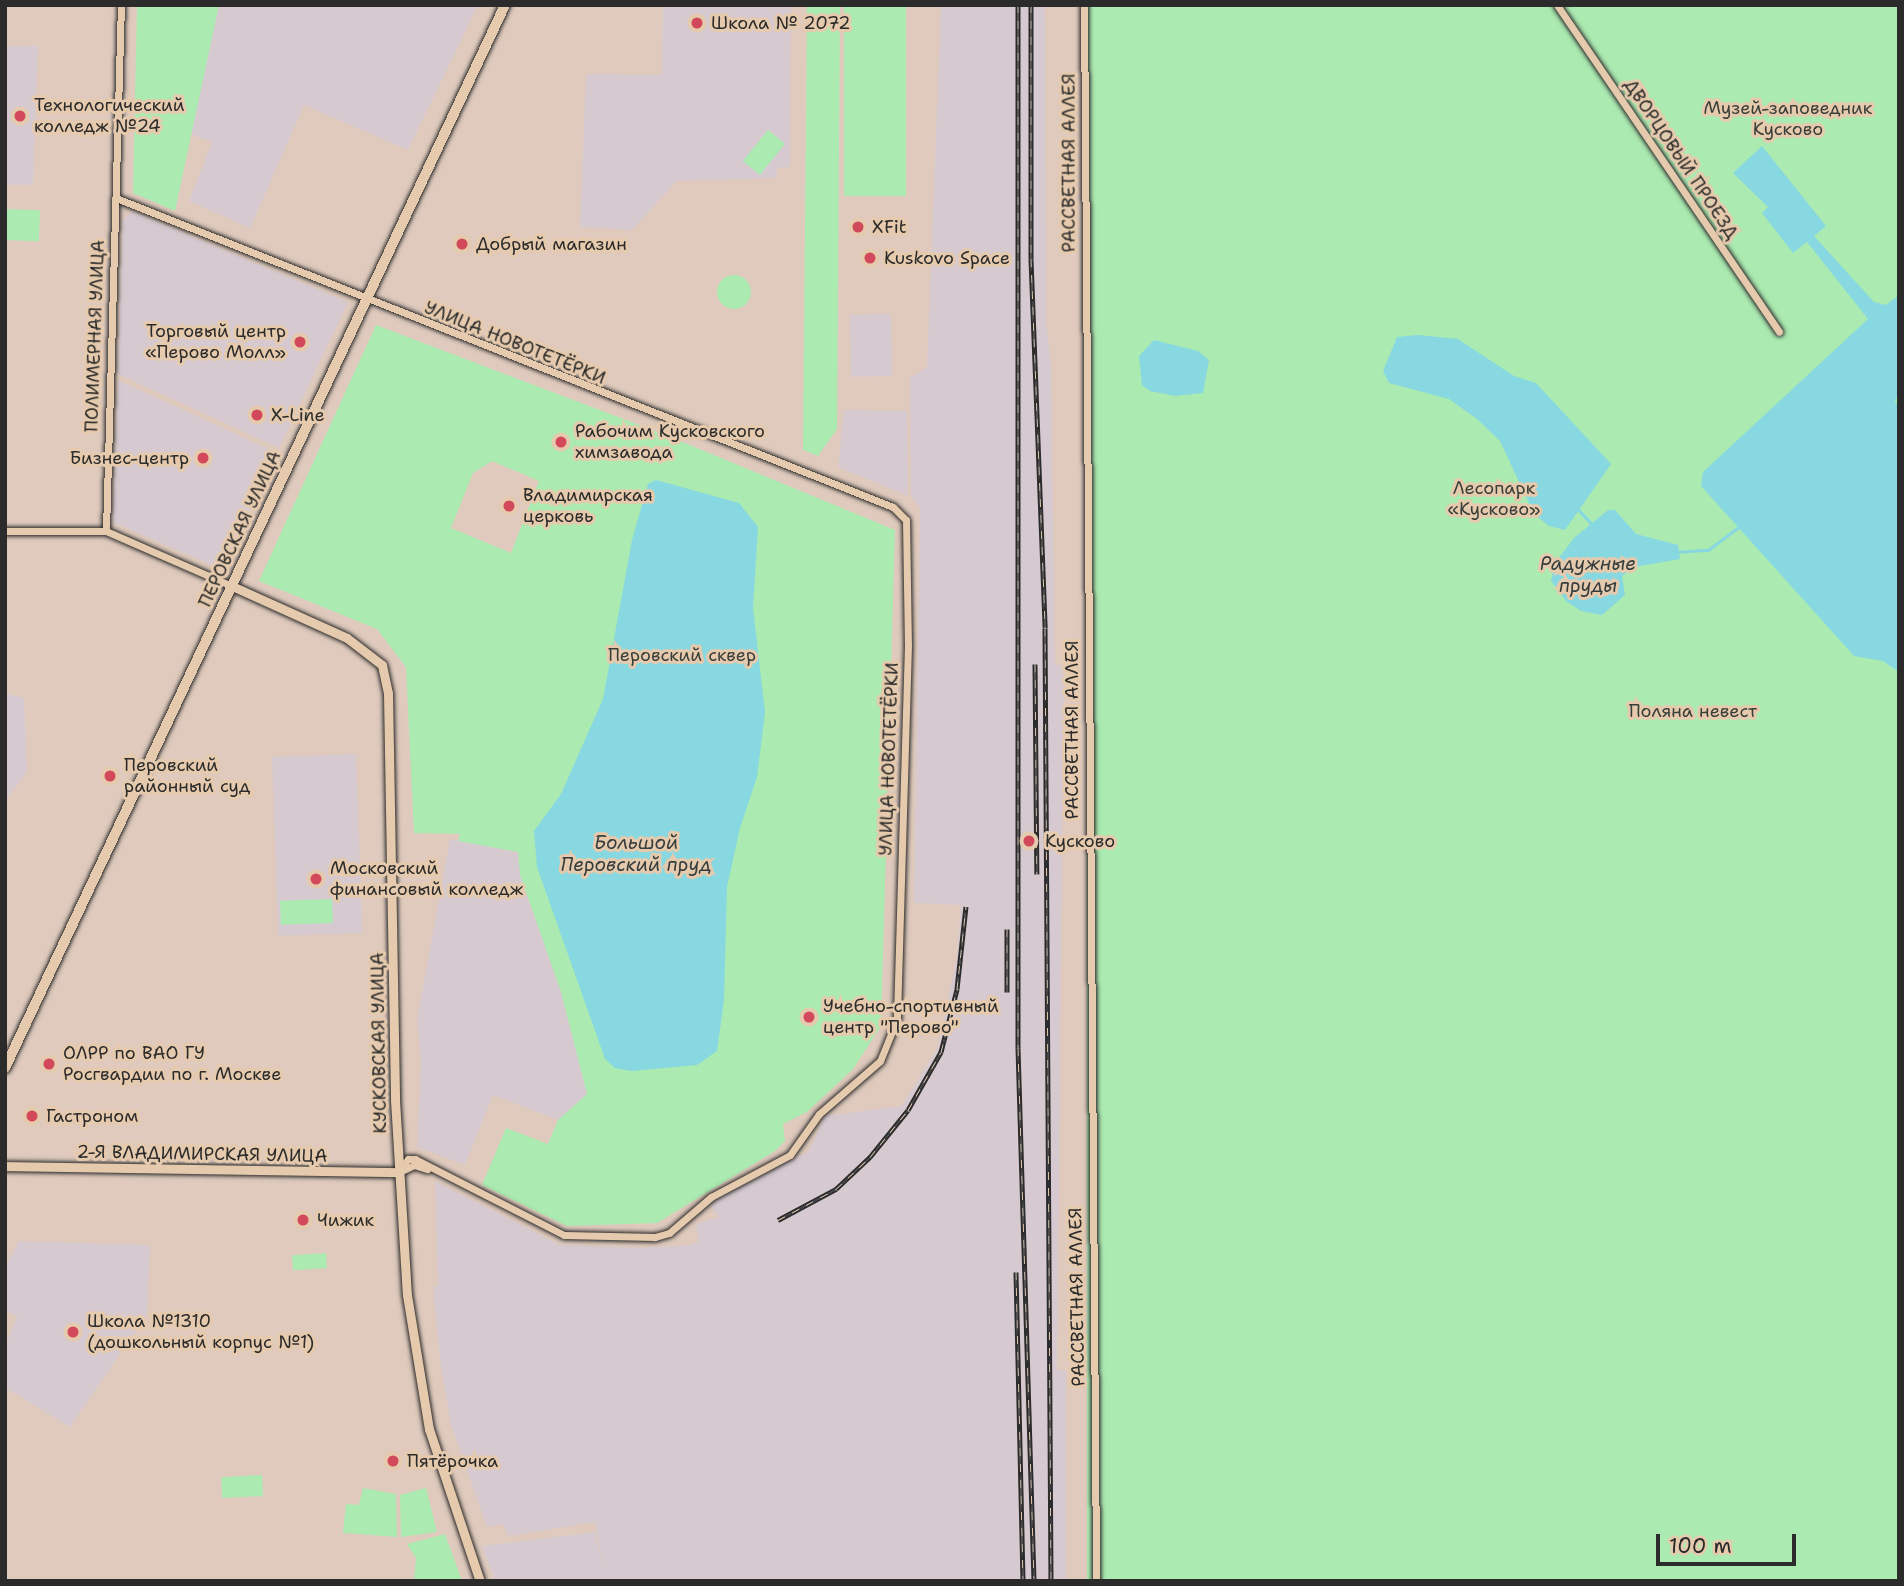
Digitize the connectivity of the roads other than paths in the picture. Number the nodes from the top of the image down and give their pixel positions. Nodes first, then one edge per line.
1 (121, 5) edge
2 (505, 5) edge
3 (1084, 5) edge
4 (1557, 5) edge
5 (116, 198) junction
6 (366, 301) junction
7 (1779, 332) dead end
8 (5, 531) edge
9 (106, 531) junction
10 (232, 586) junction
11 (5, 1068) edge
12 (5, 1166) edge
13 (398, 1172) junction
14 (480, 1581) edge
15 (1096, 1581) edge

1 - 5 street, ПОЛИМЕРНАЯ УЛИЦА
2 - 6 main road, ПЕРОВСКАЯ УЛИЦА
3 - 15 street, РАССВЕТНАЯ АЛЛЕЯ
4 - 7 street, ДВОРЦОВЫЙ ПРОЕЗД
5 - 6 street, УЛИЦА НОВОТЕТЁРКИ
5 - 9 street, ПОЛИМЕРНАЯ УЛИЦА
6 - 10 main road, ПЕРОВСКАЯ УЛИЦА
6 - 13 street, УЛИЦА НОВОТЕТЁРКИ
8 - 9 street
9 - 10 street
10 - 11 main road, ПЕРОВСКАЯ УЛИЦА
10 - 13 street, КУСКОВСКАЯ УЛИЦА
12 - 13 street, 2-Я ВЛАДИМИРСКАЯ УЛИЦА
13 - 14 street, КУСКОВСКАЯ УЛИЦА

